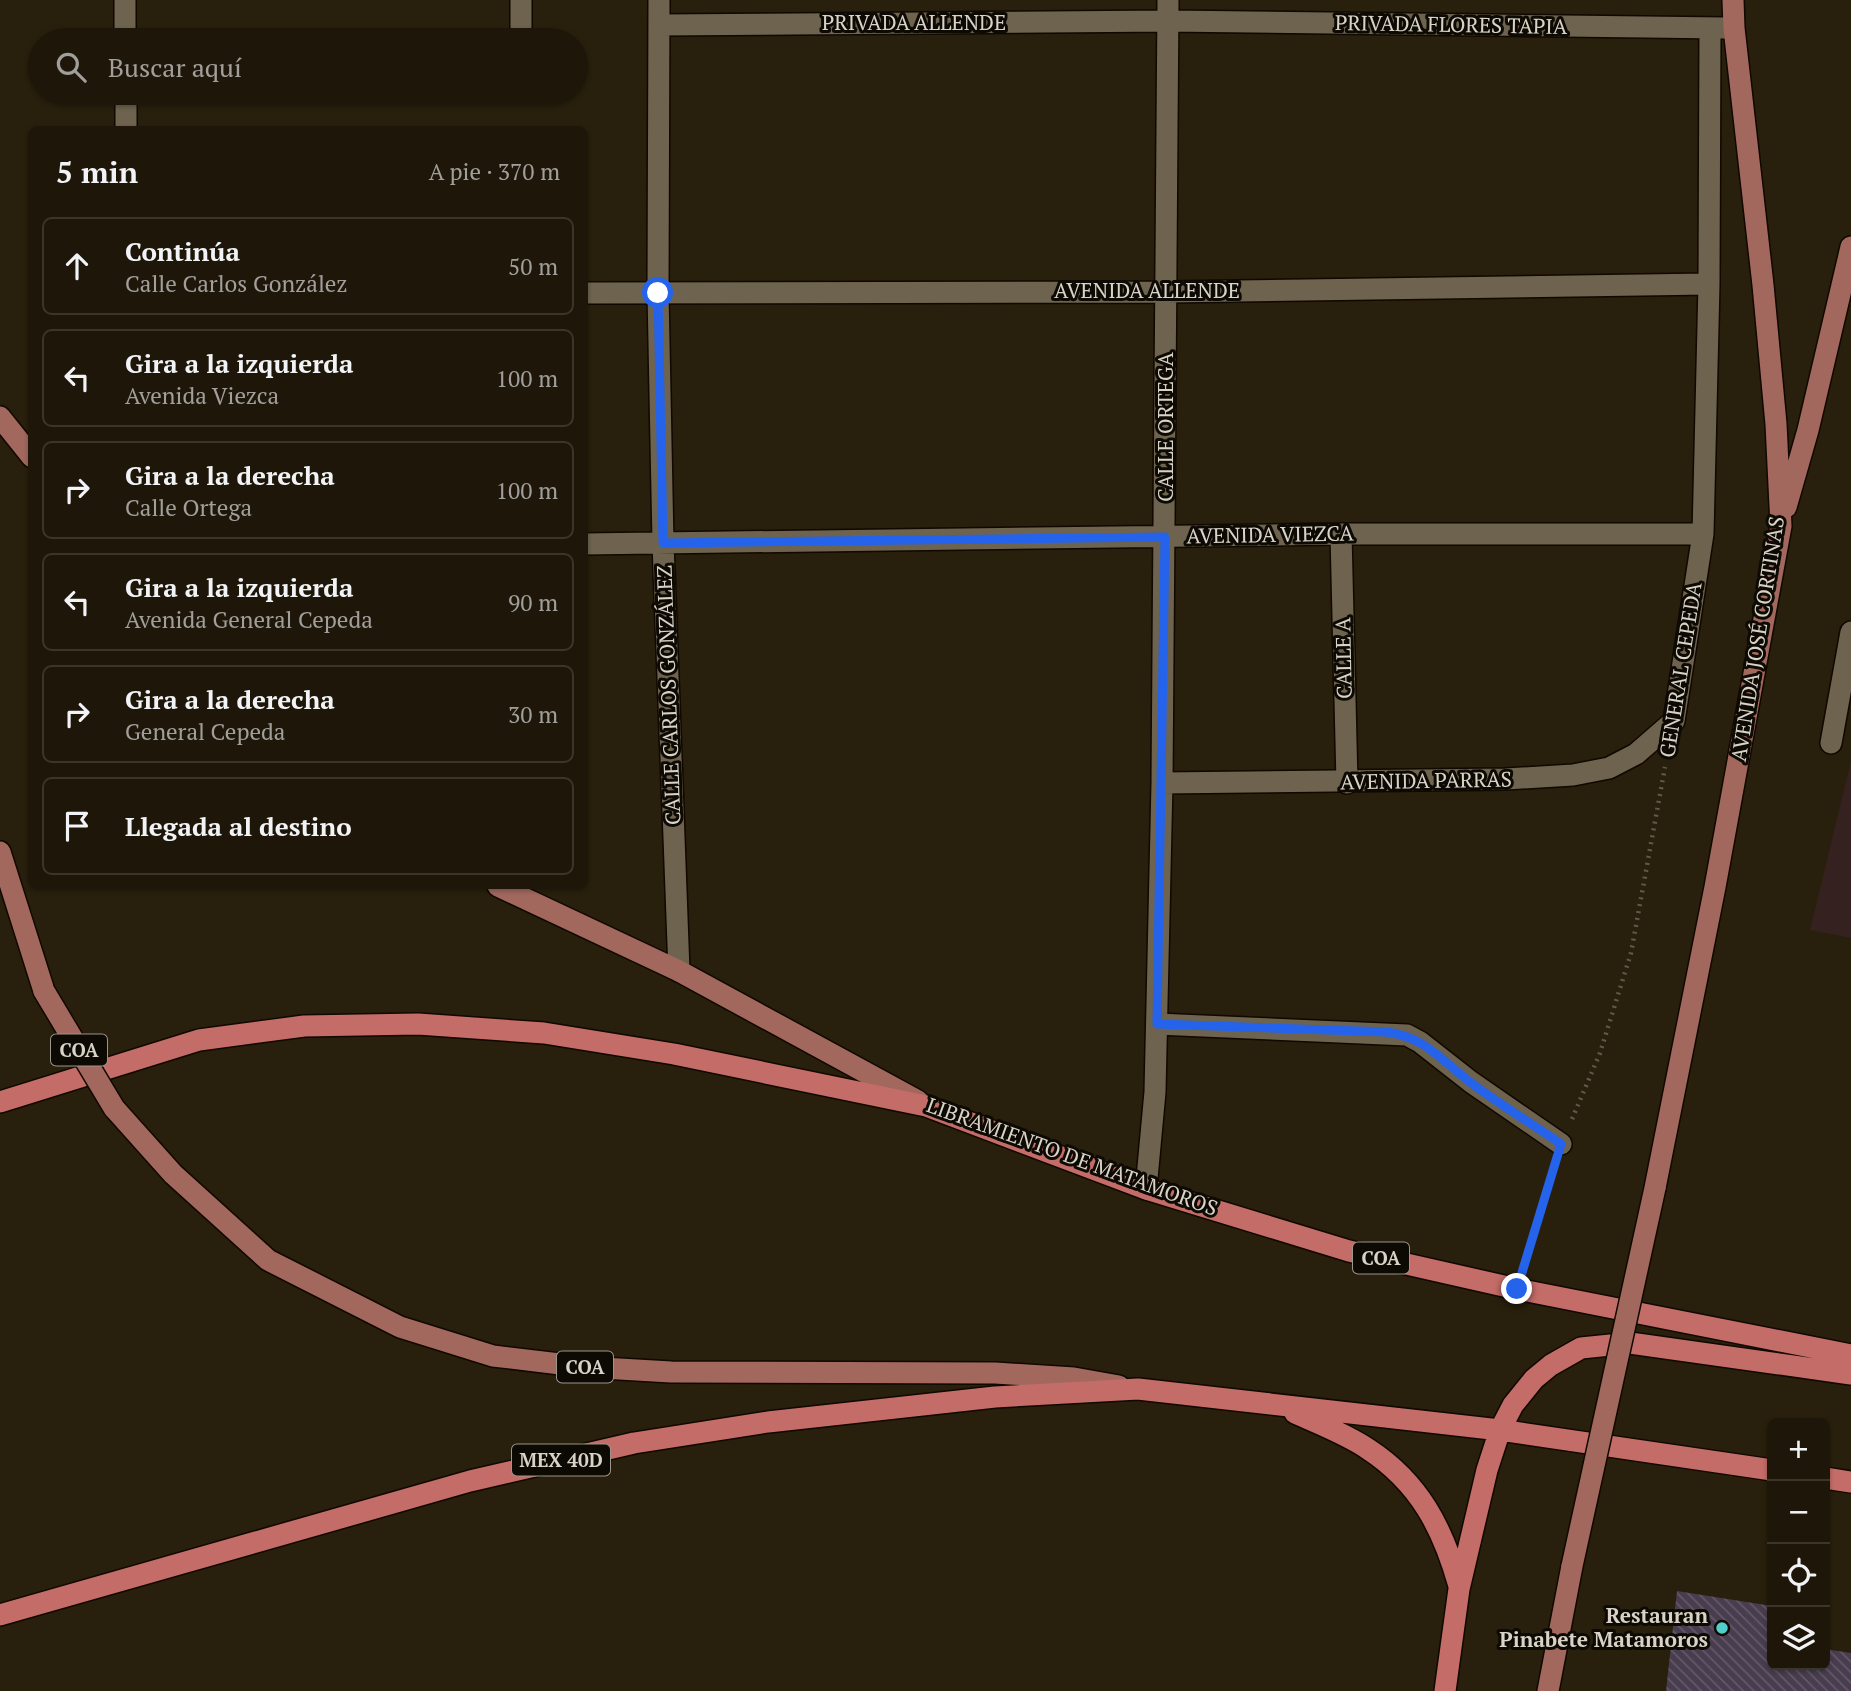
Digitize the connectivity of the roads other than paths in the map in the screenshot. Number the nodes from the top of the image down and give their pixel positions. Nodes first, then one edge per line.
1 (125, 0) edge
2 (521, 0) edge
3 (659, 0) edge
4 (1732, 0) edge
5 (1168, 11) edge
6 (660, 25) junction
7 (521, 27) dead end
8 (125, 28) edge
9 (1710, 29) junction
10 (1734, 29) junction
11 (126, 105) edge
12 (127, 126) edge
13 (1851, 247) edge
14 (1709, 284) junction
15 (1167, 292) junction
16 (588, 293) edge
17 (658, 293) junction
18 (0, 417) edge
19 (28, 452) edge
20 (1781, 526) junction
21 (1342, 534) junction
22 (1703, 534) junction
23 (1165, 537) junction
24 (663, 543) junction
25 (588, 544) edge
26 (1851, 632) edge
27 (1674, 722) joint
28 (1832, 743) dead end
29 (1161, 783) junction
30 (1347, 783) junction
31 (0, 852) edge
32 (504, 889) edge
33 (679, 971) junction
34 (1157, 1024) junction
35 (0, 1102) edge
36 (926, 1106) junction
37 (1561, 1144) road end
38 (1146, 1189) junction
39 (1851, 1355) edge
40 (1851, 1374) edge
41 (1138, 1389) junction
42 (1277, 1404) junction
43 (1500, 1430) junction
44 (1767, 1469) edge
45 (1830, 1479) edge
46 (1851, 1482) edge
47 (1460, 1589) junction
48 (0, 1615) edge
49 (1444, 1691) edge
50 (1548, 1691) edge

1 - 8 street
2 - 7 street
3 - 6 street, CALLE CARLOS GONZÁLEZ
4 - 10 main road, AVENIDA JOSÉ CORTINAS
5 - 6 street, PRIVADA ALLENDE
5 - 9 street, PRIVADA FLORES TAPIA
5 - 15 street, CALLE ORTEGA
6 - 17 street, CALLE CARLOS GONZÁLEZ
9 - 10 street, PRIVADA FLORES TAPIA
9 - 14 street, GENERAL CEPEDA
10 - 20 main road, AVENIDA JOSÉ CORTINAS
11 - 12 street
13 - 20 main road
14 - 15 street, AVENIDA ALLENDE
14 - 22 street, GENERAL CEPEDA
15 - 17 street, AVENIDA ALLENDE
15 - 23 street, CALLE ORTEGA
16 - 17 street, AVENIDA ALLENDE
17 - 24 street, CALLE CARLOS GONZÁLEZ
18 - 19 main road
20 - 50 main road, AVENIDA JOSÉ CORTINAS, bridge
21 - 22 street, AVENIDA VIEZCA
21 - 23 street, AVENIDA VIEZCA
21 - 30 street, CALLE A
22 - 27 street, GENERAL CEPEDA
23 - 24 street, AVENIDA VIEZCA
23 - 29 street, CALLE ORTEGA
24 - 25 street, AVENIDA VIEZCA
24 - 33 street, CALLE CARLOS GONZÁLEZ
26 - 28 street
27 - 30 street, AVENIDA PARRAS
29 - 30 street, AVENIDA PARRAS
29 - 34 street, CALLE ORTEGA
31 - 41 main road, COA, bridge
32 - 33 main road, LIBRAMIENTO DE MATAMOROS / COA
33 - 36 main road, LIBRAMIENTO DE MATAMOROS / COA
34 - 37 street
34 - 38 street, CALLE ORTEGA
35 - 36 highway
36 - 38 highway, LIBRAMIENTO DE MATAMOROS / COA
38 - 39 highway, LIBRAMIENTO DE MATAMOROS / COA
40 - 43 highway
41 - 42 highway, COA
41 - 48 highway, MEX 40D
42 - 43 highway, COA
42 - 47 highway
43 - 44 highway, COA
43 - 47 highway
45 - 46 highway
47 - 49 highway

